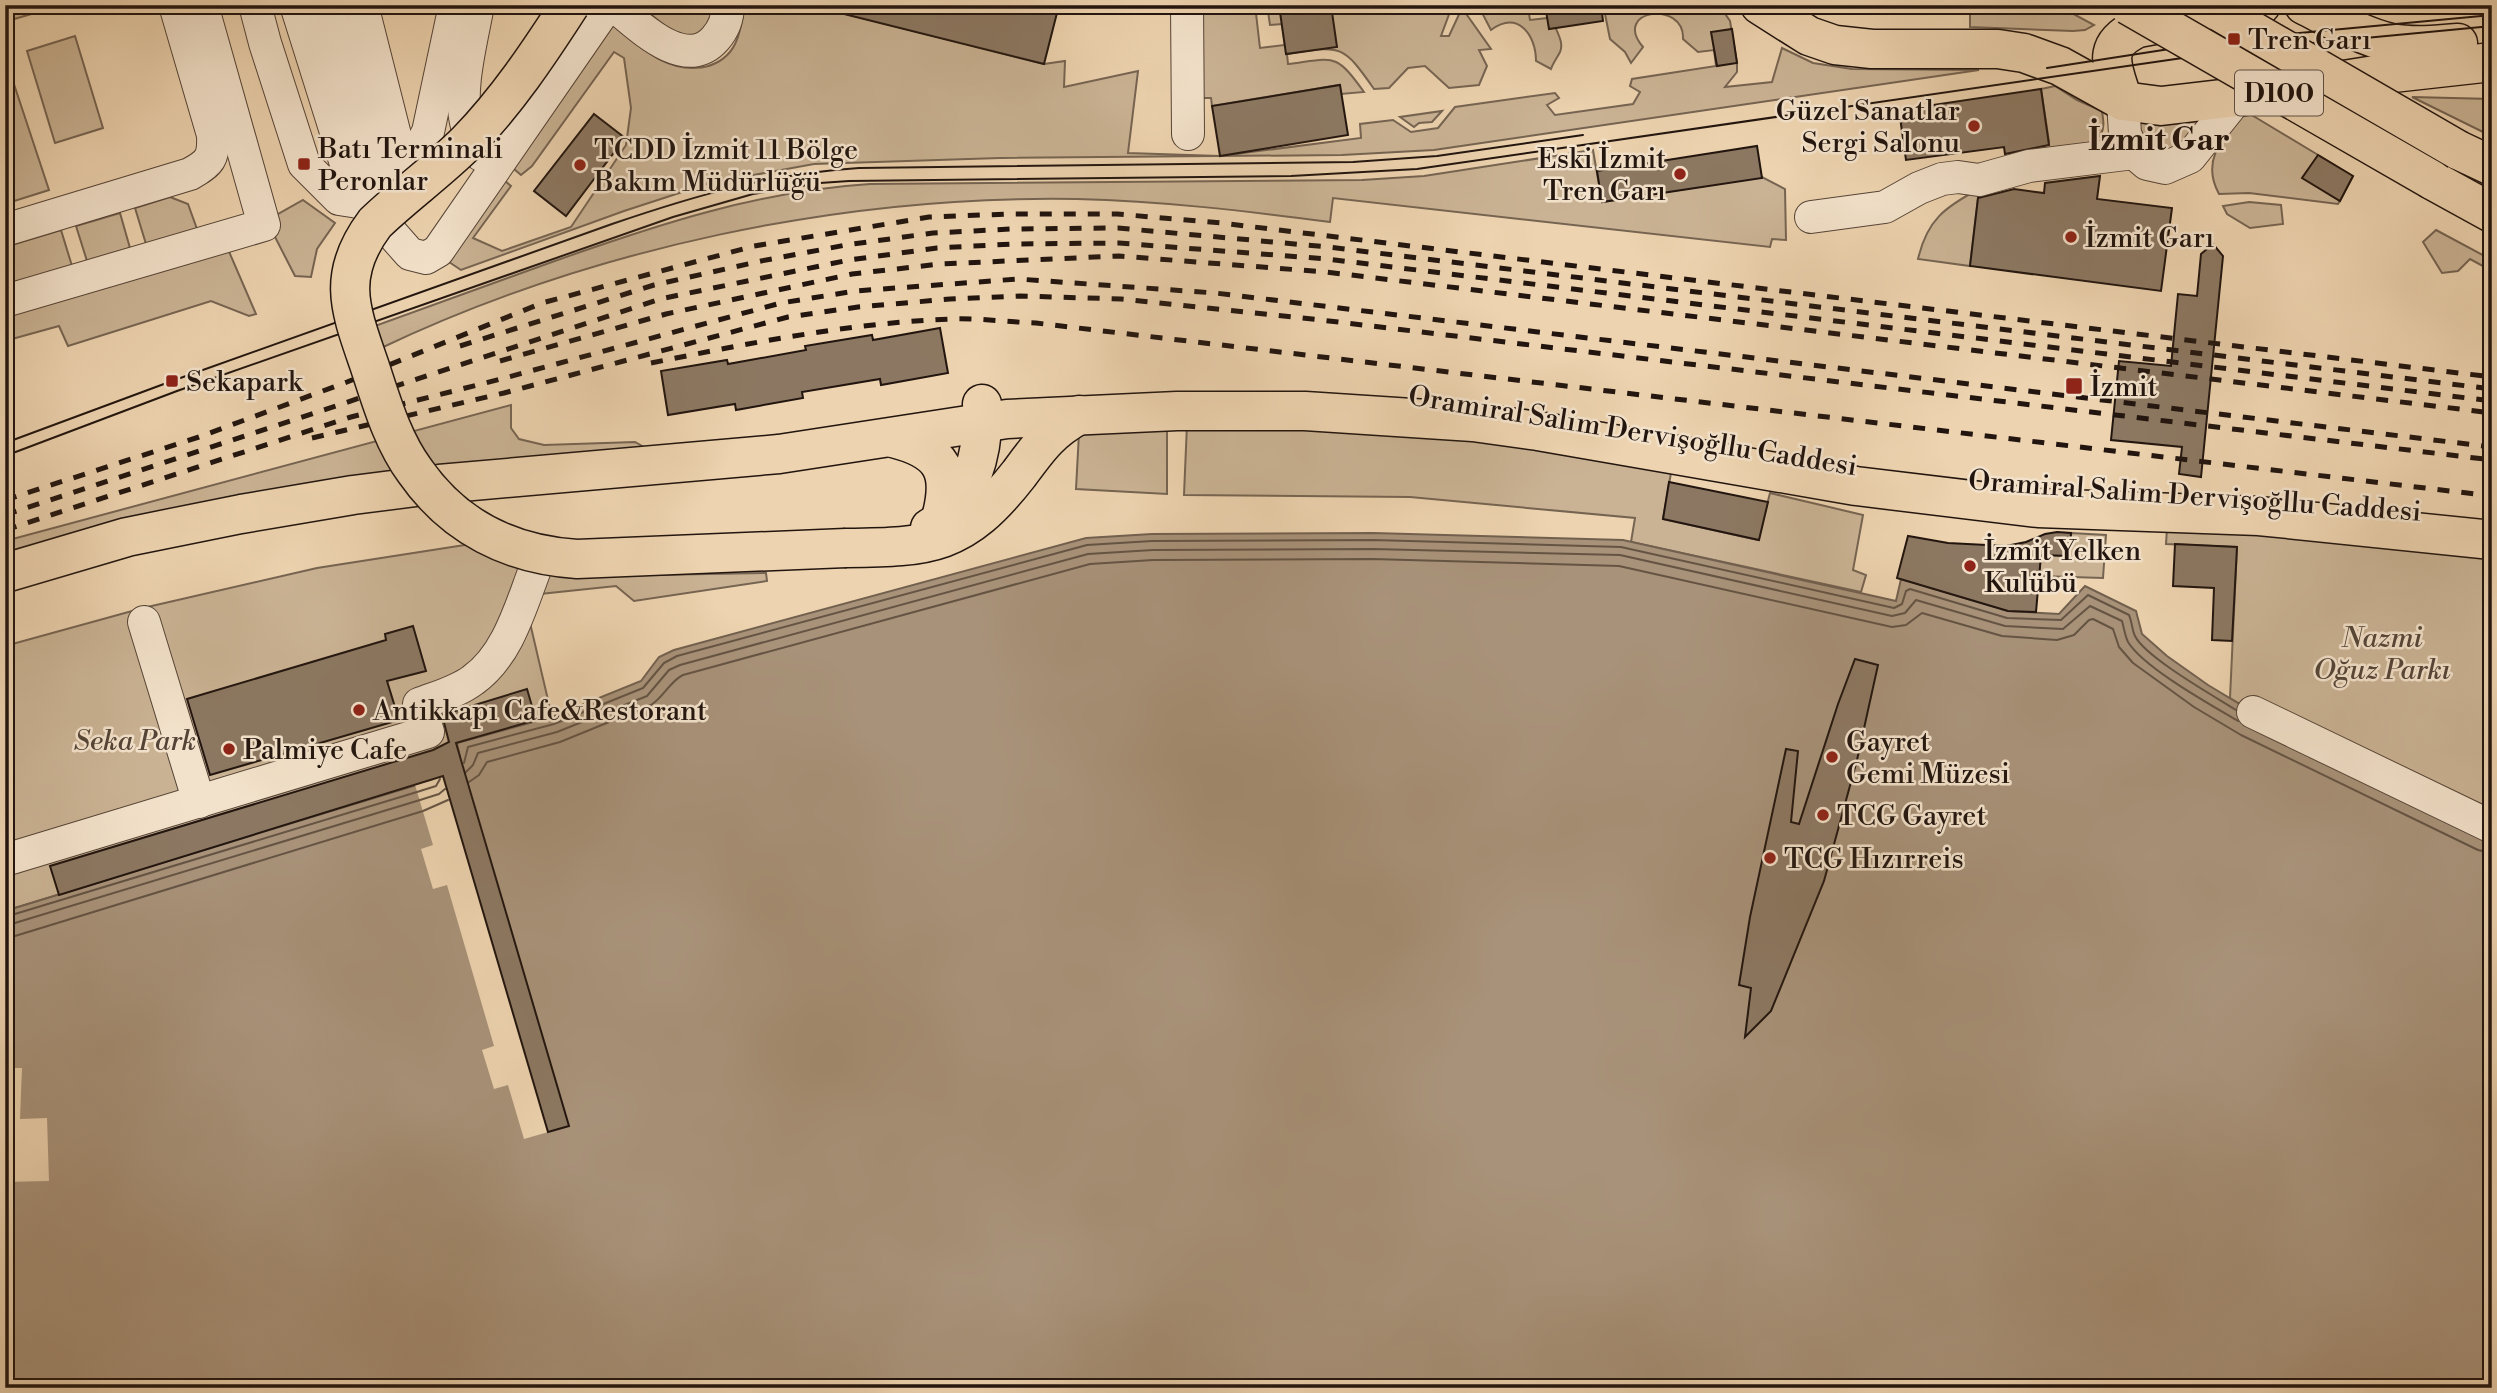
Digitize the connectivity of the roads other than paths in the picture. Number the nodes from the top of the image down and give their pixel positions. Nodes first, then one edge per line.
1 (175, 5) edge
2 (202, 5) edge
3 (255, 5) edge
4 (296, 5) edge
5 (329, 5) edge
6 (362, 5) edge
7 (455, 5) edge
8 (478, 5) edge
9 (570, 5) edge
10 (611, 5) edge
11 (728, 5) edge
12 (1187, 5) edge
13 (1760, 5) edge
14 (2128, 5) edge
15 (2261, 5) edge
16 (2301, 6) edge
17 (2215, 7) edge
18 (2492, 41) edge
19 (2492, 62) edge
20 (2238, 97) junction
21 (2123, 101) junction
22 (1188, 134) dead end
23 (2134, 153) junction
24 (2492, 166) edge
25 (495, 169) junction
26 (377, 191) junction
27 (2492, 213) edge
28 (1811, 217) dead end
29 (5, 230) edge
30 (5, 301) edge
31 (994, 412) junction
32 (1079, 415) junction
33 (893, 438) junction
34 (651, 464) junction
35 (1004, 490) junction
36 (2492, 519) edge
37 (940, 522) junction
38 (2492, 540) edge
39 (846, 548) junction
40 (534, 572) dead end
41 (5, 573) edge
42 (144, 622) dead end
43 (2252, 712) dead end
44 (199, 802) junction
45 (2492, 827) edge
46 (5, 860) edge

1 - 29 street
2 - 30 street
3 - 26 street
4 - 26 street
5 - 26 street
6 - 26 street
7 - 26 street
8 - 25 street
9 - 39 main road, bridge
10 - 11 street
10 - 25 street
12 - 22 street
13 - 21 main road
14 - 27 main road, D100, bridge
15 - 21 main road
16 - 18 main road
17 - 24 main road, D100, bridge
19 - 20 main road
20 - 21 main road
20 - 23 street
21 - 23 street
23 - 28 street
25 - 26 street
31 - 32 main road, Oramiral Salim Dervişoğllu Caddesi
31 - 33 main road
31 - 34 main road, Oramiral Salim Dervişoğllu Caddesi
31 - 35 main road
31 - 36 main road, Oramiral Salim Dervişoğllu Caddesi
31 - 37 main road
32 - 35 main road
32 - 38 main road, Oramiral Salim Dervişoğllu Caddesi
33 - 34 main road
33 - 37 main road
34 - 41 main road
35 - 39 main road
37 - 39 main road
40 - 44 street
42 - 44 street
43 - 45 street
44 - 46 street

